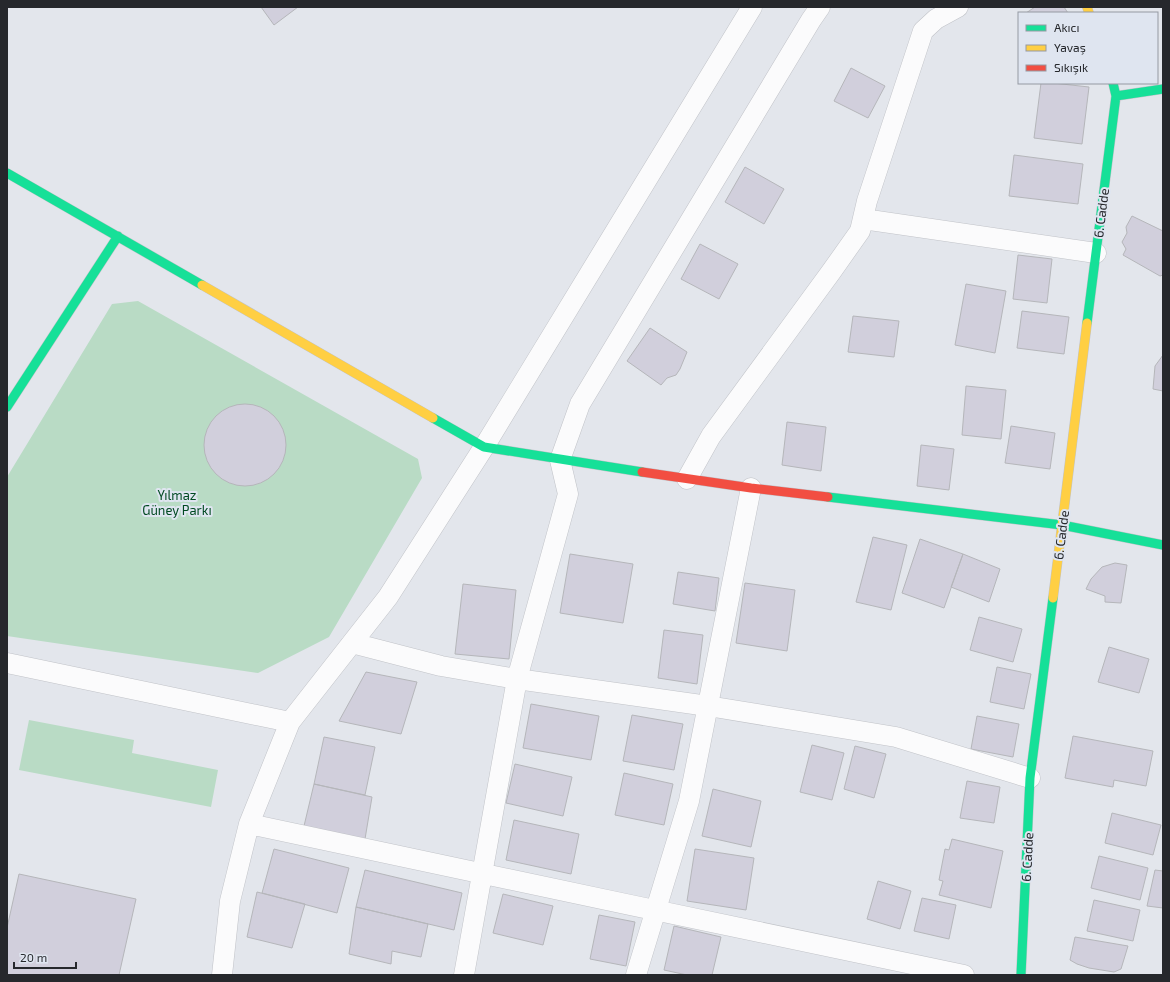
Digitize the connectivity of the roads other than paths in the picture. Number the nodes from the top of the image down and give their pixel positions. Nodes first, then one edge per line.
1 (752, 7) edge
2 (820, 7) edge
3 (958, 7) edge
4 (1113, 84) edge
5 (1163, 89) edge
6 (1116, 96) junction
7 (7, 173) edge
8 (863, 219) junction
9 (118, 236) junction
10 (1096, 253) junction
11 (7, 407) edge
12 (484, 447) junction
13 (560, 460) junction
14 (687, 479) junction
15 (751, 488) junction
16 (1062, 525) junction
17 (1163, 545) edge
18 (352, 643) junction
19 (7, 663) edge
20 (517, 679) junction
21 (708, 706) junction
22 (290, 722) junction
23 (1030, 778) junction
24 (249, 824) junction
25 (482, 873) junction
26 (656, 911) junction
27 (222, 975) edge
28 (464, 975) edge
29 (636, 975) edge
30 (964, 975) edge
31 (1020, 975) edge

1 - 12 street
2 - 13 street
3 - 8 street
4 - 6 street
5 - 6 street
6 - 10 street, 6. Cadde
7 - 9 street
8 - 10 street
8 - 14 street
9 - 11 street
9 - 12 street
10 - 16 street, 6. Cadde
12 - 13 street
12 - 18 street
13 - 14 street
13 - 20 street
14 - 15 street
15 - 16 street
15 - 21 street
16 - 17 street
16 - 23 street, 6. Cadde
18 - 20 street
18 - 22 street
19 - 22 street
20 - 21 street
20 - 25 street
21 - 23 street
21 - 26 street
22 - 24 street
23 - 31 street, 6. Cadde
24 - 25 street
24 - 27 street
25 - 26 street
25 - 28 street
26 - 29 street
26 - 30 street

